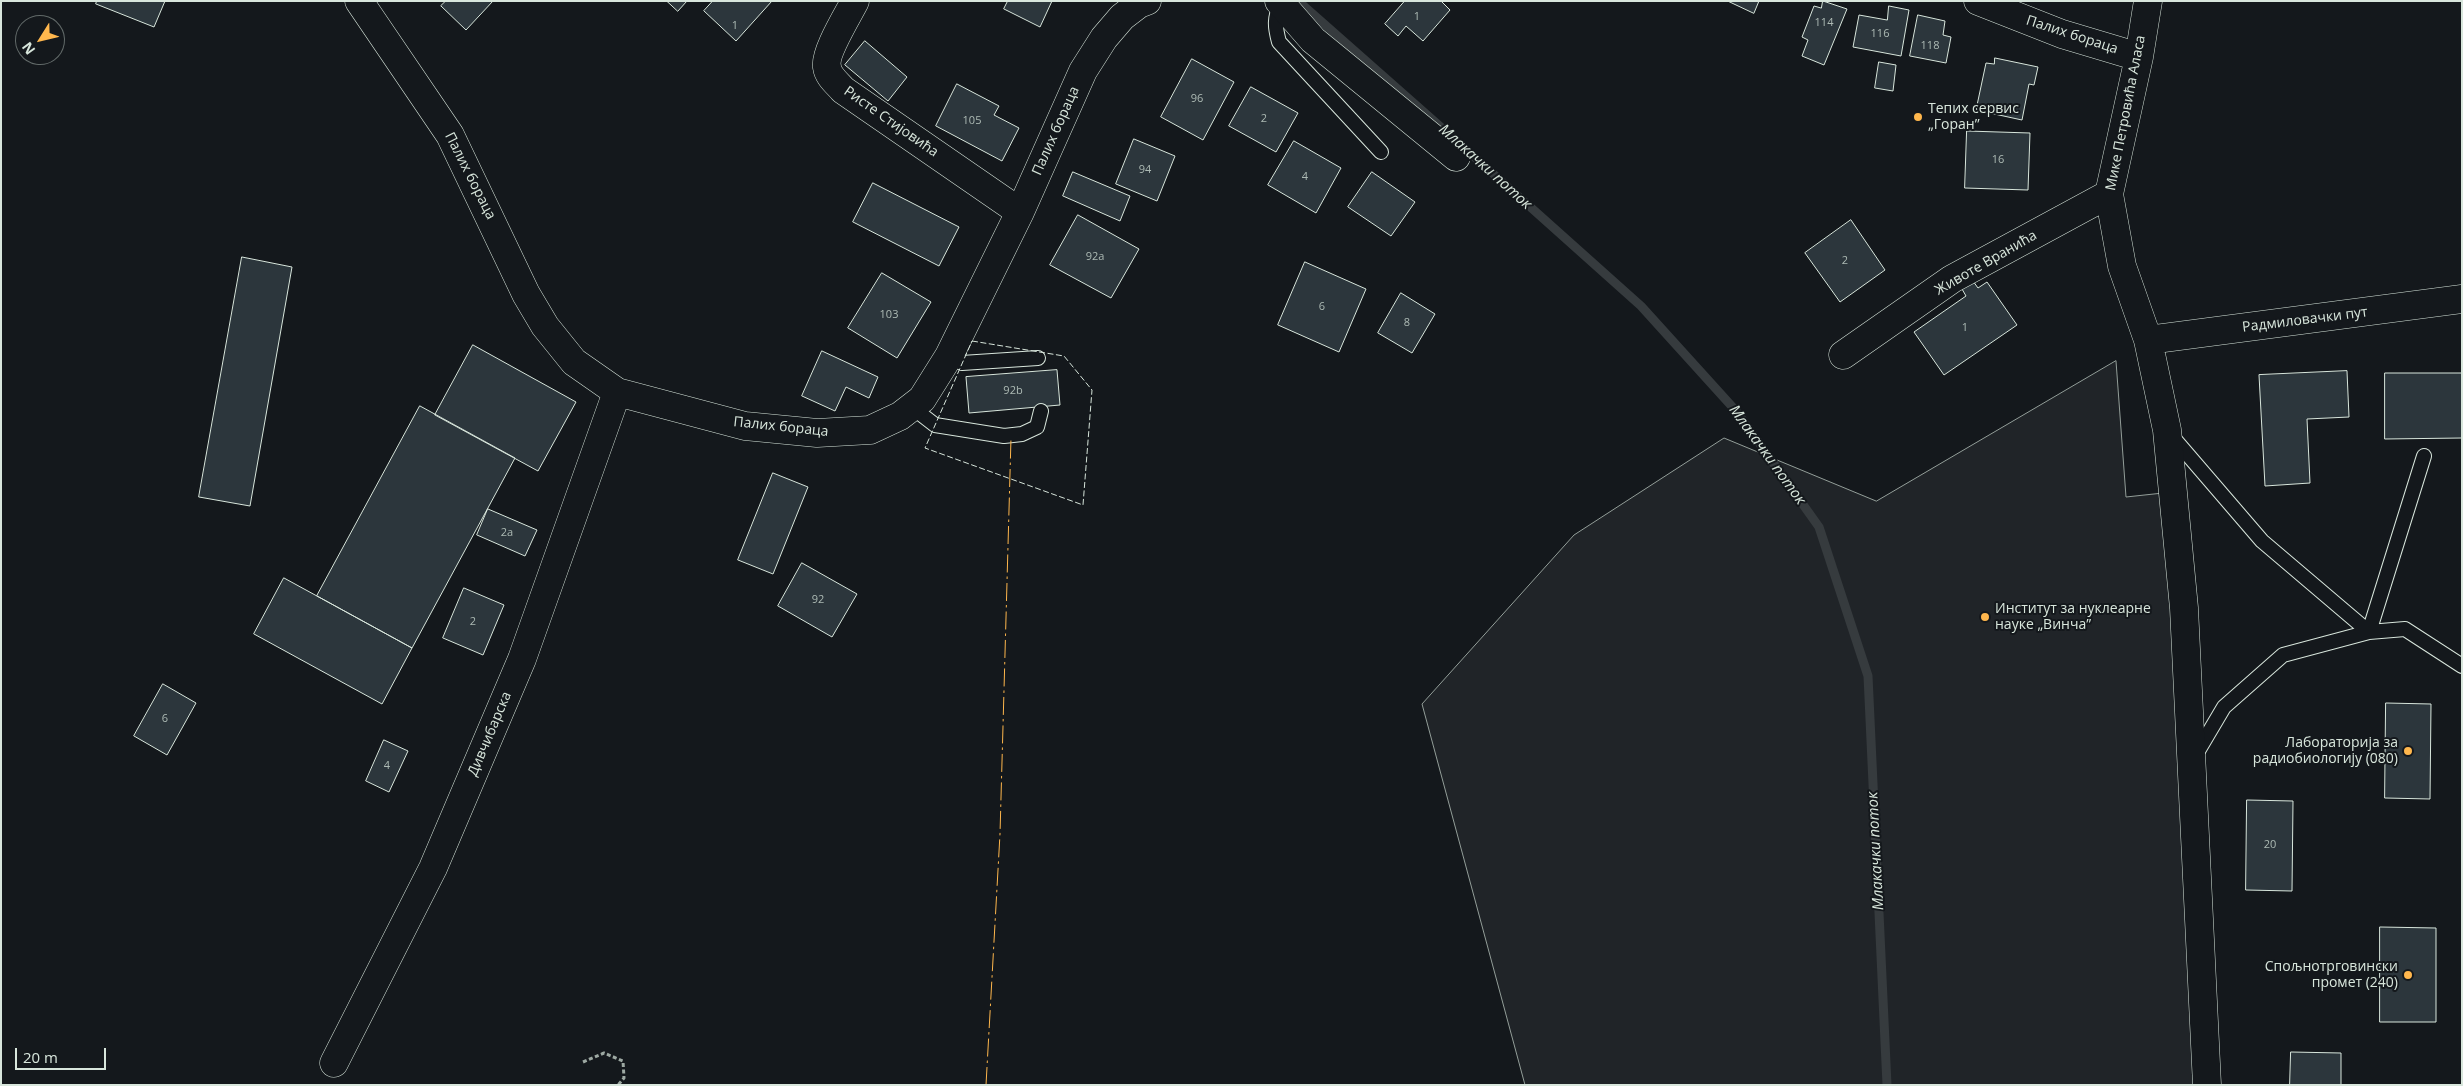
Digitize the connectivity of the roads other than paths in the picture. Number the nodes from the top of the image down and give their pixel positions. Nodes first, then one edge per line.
1 (359, 1) edge
2 (854, 1) edge
3 (1147, 1) edge
4 (1978, 1) edge
5 (2148, 1) edge
6 (1280, 3) edge
7 (2139, 57) junction
8 (1381, 152) dead end
9 (1456, 157) dead end
10 (2109, 194) junction
11 (1020, 212) junction
12 (2462, 299) edge
13 (2148, 340) junction
14 (1843, 355) dead end
15 (949, 356) junction
16 (1038, 358) dead end
17 (617, 392) junction
18 (913, 408) junction
19 (1041, 411) dead end
20 (2167, 430) junction
21 (2424, 456) dead end
22 (2369, 632) junction
23 (2462, 666) edge
24 (2192, 760) junction
25 (334, 1063) dead end
26 (2207, 1085) edge

1 - 17 street, Палих бораца
2 - 11 street, Ристе Стијовића
3 - 11 street, Палих бораца
4 - 7 street, Палих бораца
5 - 7 street, Мике Петровића Аласа
6 - 8 lane
6 - 9 street
7 - 10 street, Мике Петровића Аласа
10 - 13 street, Мике Петровића Аласа
10 - 14 street, Животе Вранића
11 - 15 street, Палих бораца
12 - 13 street, Радмиловачки пут
13 - 20 street, Мике Петровића Аласа
15 - 16 lane
15 - 18 street, Палих бораца
17 - 18 street, Палих бораца
17 - 25 street, Дивчибарска
18 - 19 lane
20 - 22 lane
20 - 24 street, Мике Петровића Аласа
21 - 22 lane
22 - 23 lane
22 - 24 lane
24 - 26 street, Мике Петровића Аласа

